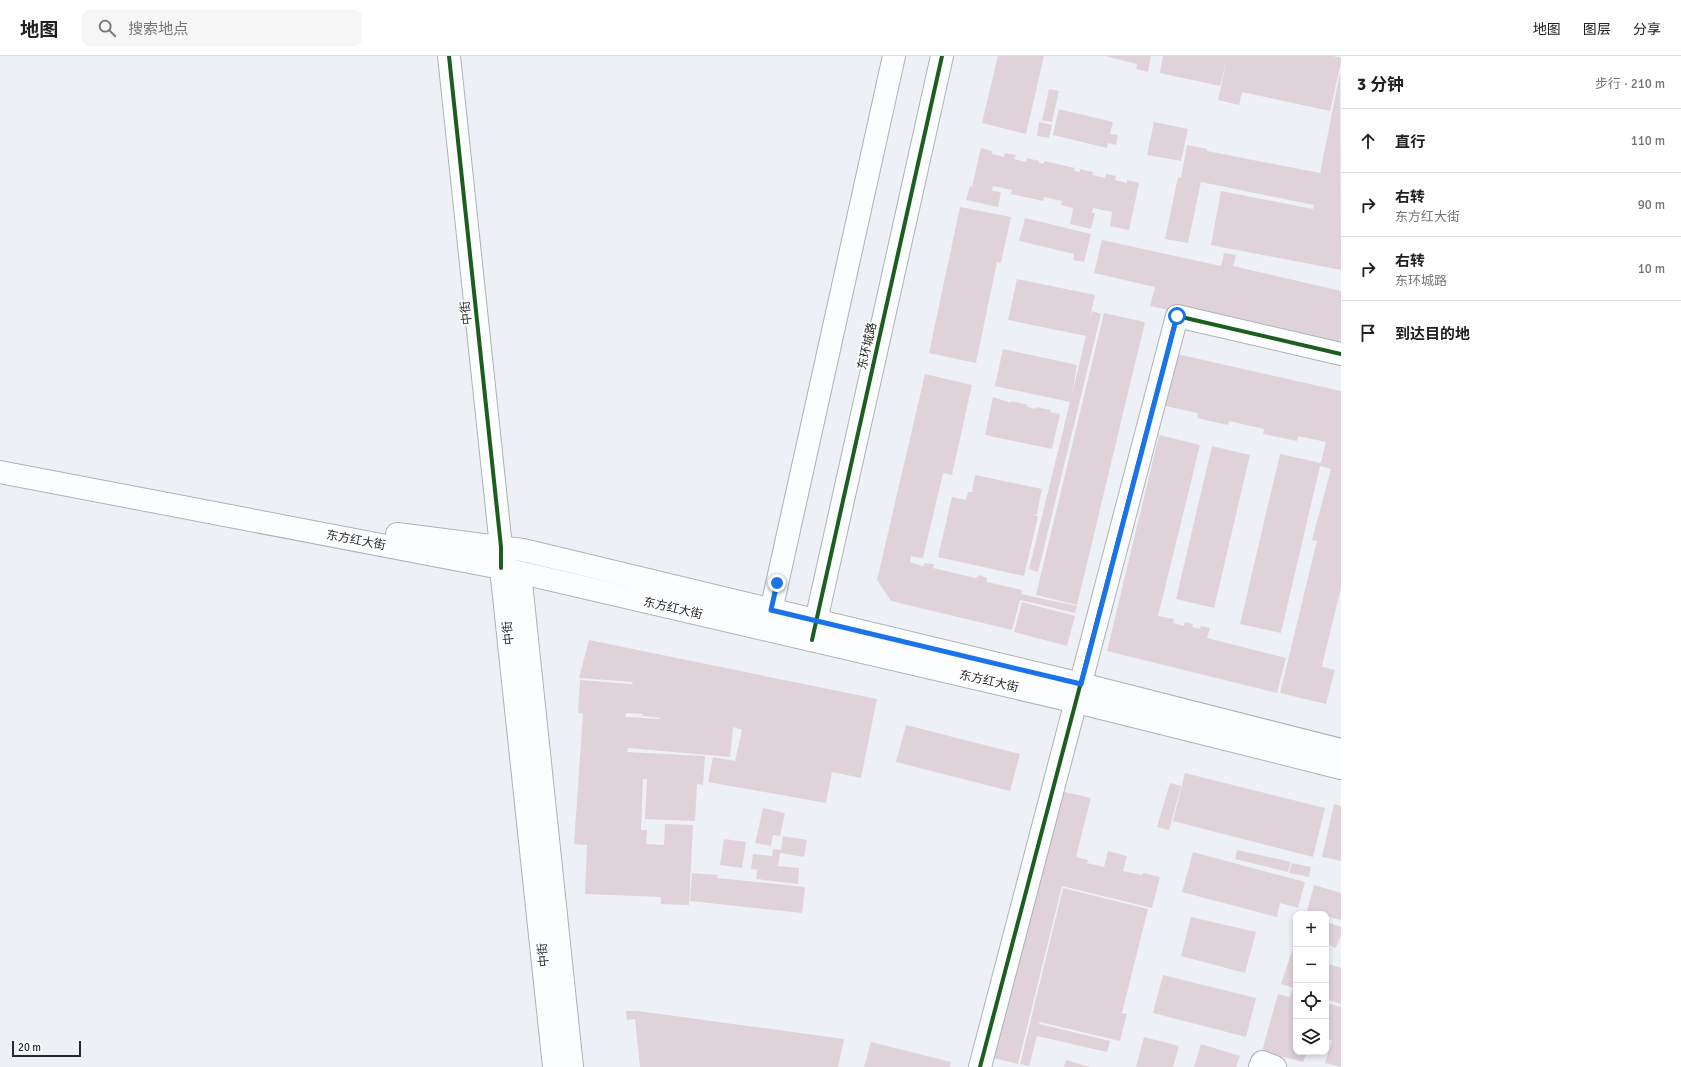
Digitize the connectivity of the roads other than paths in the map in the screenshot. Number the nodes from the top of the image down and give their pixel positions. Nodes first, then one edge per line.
1 (449, 56) edge
2 (894, 56) edge
3 (942, 56) edge
4 (1341, 354) edge
5 (0, 460) edge
6 (0, 472) edge
7 (501, 547) junction
8 (511, 571) junction
9 (769, 619) junction
10 (814, 630) junction
11 (1079, 693) junction
12 (1341, 750) edge
13 (1341, 768) edge
14 (554, 1067) edge
15 (572, 1067) edge
16 (980, 1067) edge
17 (1260, 1067) edge
18 (1275, 1067) edge

1 - 7 main road, 中街
2 - 9 main road
3 - 10 main road, 东环城路
4 - 11 main road
5 - 7 main road, 东方红大街
6 - 8 main road, 东方红大街
7 - 8 main road, 中街
7 - 9 main road, 东方红大街
8 - 9 main road, 东方红大街
8 - 14 main road, 中街
8 - 15 main road, 中街
9 - 10 main road, 东方红大街
10 - 11 main road, 东方红大街
11 - 12 main road, 东方红大街
11 - 13 main road, 东方红大街
11 - 16 main road
17 - 18 main road

